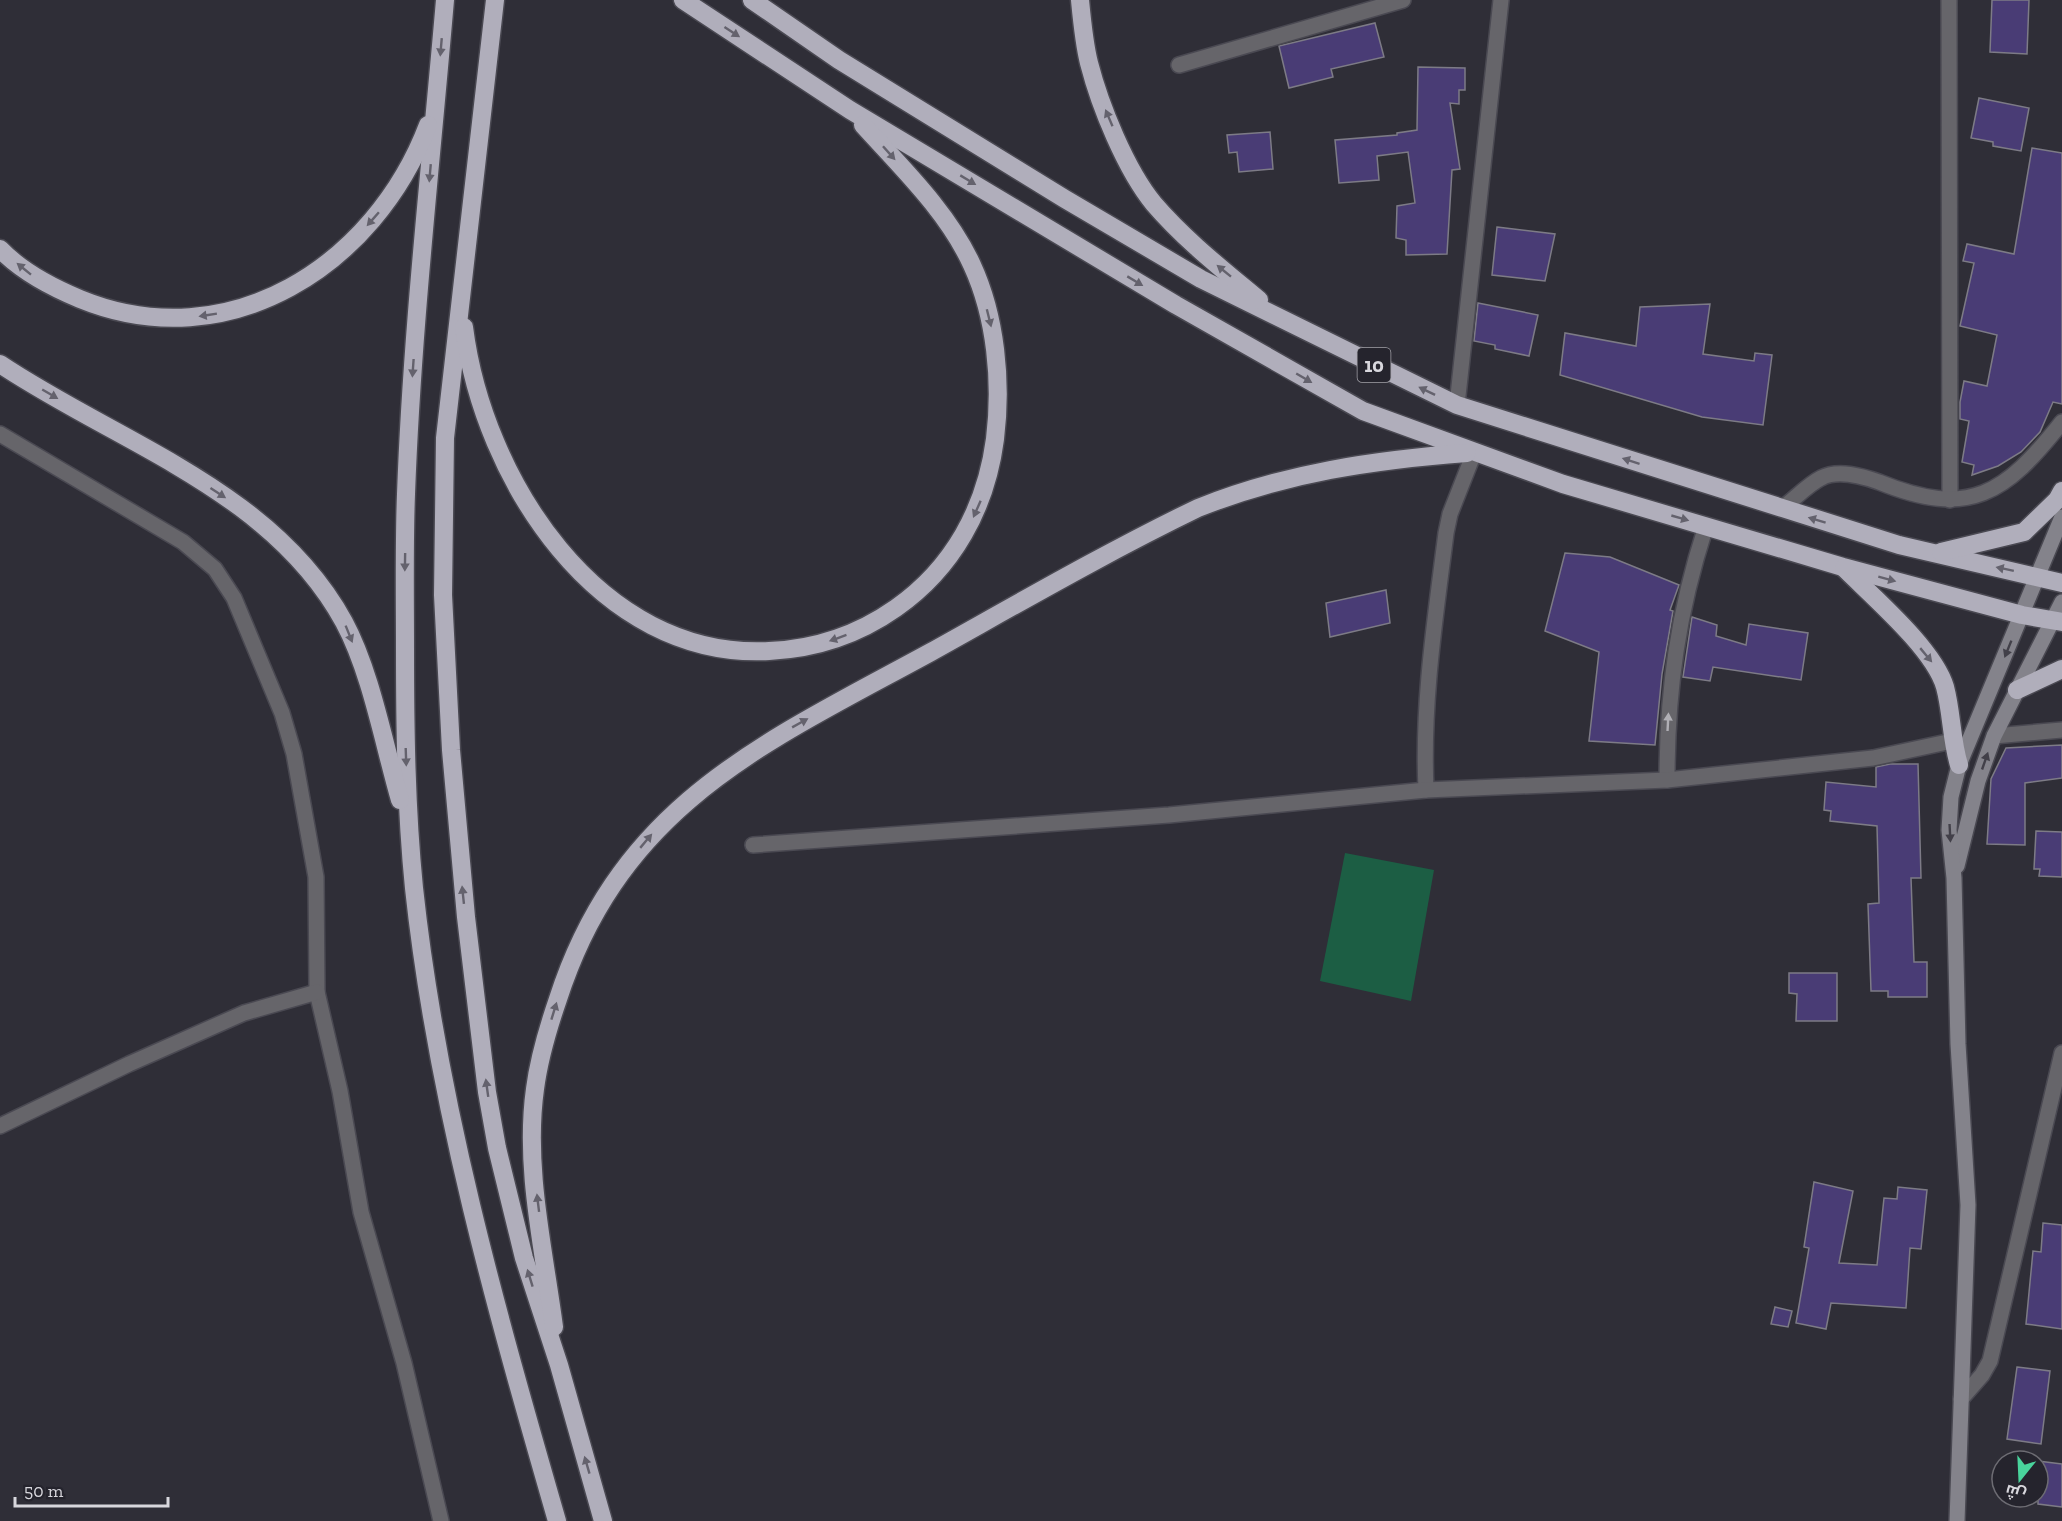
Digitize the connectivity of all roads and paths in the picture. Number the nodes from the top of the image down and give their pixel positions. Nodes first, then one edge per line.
1 (446, 0) edge
2 (495, 0) edge
3 (683, 0) edge
4 (752, 0) edge
5 (1080, 0) edge
6 (1403, 0) edge
7 (1501, 0) edge
8 (1949, 0) edge
9 (1179, 65) dead end
10 (437, 94) junction
11 (850, 110) junction
12 (0, 249) edge
13 (461, 299) junction
14 (1285, 322) junction
15 (0, 364) edge
16 (1457, 405) junction
17 (2062, 422) edge
18 (0, 434) edge
19 (1474, 453) junction
20 (2062, 491) edge
21 (1950, 500) junction
22 (1781, 509) junction
23 (2062, 518) edge
24 (1706, 526) junction
25 (1936, 553) junction
26 (1843, 567) junction
27 (2038, 576) junction
28 (2062, 583) edge
29 (2062, 602) edge
30 (2022, 615) junction
31 (2058, 622) edge
32 (2062, 669) edge
33 (2017, 690) junction
34 (2062, 730) edge
35 (1994, 736) junction
36 (1952, 741) junction
37 (1959, 765) junction
38 (1667, 780) junction
39 (1426, 790) junction
40 (410, 834) junction
41 (753, 845) dead end
42 (1954, 878) junction
43 (317, 992) junction
44 (2062, 1053) edge
45 (0, 1126) edge
46 (559, 1365) junction
47 (1961, 1399) junction
48 (441, 1521) edge
49 (557, 1521) edge
50 (603, 1521) edge
51 (1957, 1521) edge

1 -> 10 highway
2 - 13 highway
3 -> 11 highway, 10
4 - 14 highway, 10
14 -> 5 highway
6 - 9 street
7 - 16 street
8 - 21 street
10 -> 12 highway
10 -> 40 highway
11 -> 13 highway
11 -> 19 highway, 10
46 -> 13 highway
16 -> 14 highway, 10
15 -> 40 highway
22 -> 16 highway, 10
17 - 21 street
18 - 43 street
19 -> 24 highway, 10
19 - 39 street
46 -> 19 highway
20 - 25 highway
21 - 22 street
25 -> 22 highway, 10
23 - 27 main road
24 - 26 highway, 10
38 -> 24 street
27 -> 25 highway, 10
26 -> 30 highway, 10
26 -> 36 highway
27 - 28 highway, 10
27 - 30 main road
29 - 31 main road
30 - 31 highway, 10
30 -> 37 main road
31 - 33 main road
32 - 33 highway
33 - 35 main road
34 - 35 street
42 -> 35 main road
36 - 37 highway
36 - 38 street
37 -> 42 main road
38 - 39 street
39 - 41 street
40 - 49 highway
42 - 47 main road
43 - 45 street
43 - 48 street
44 - 47 street
50 -> 46 highway
47 - 51 main road

